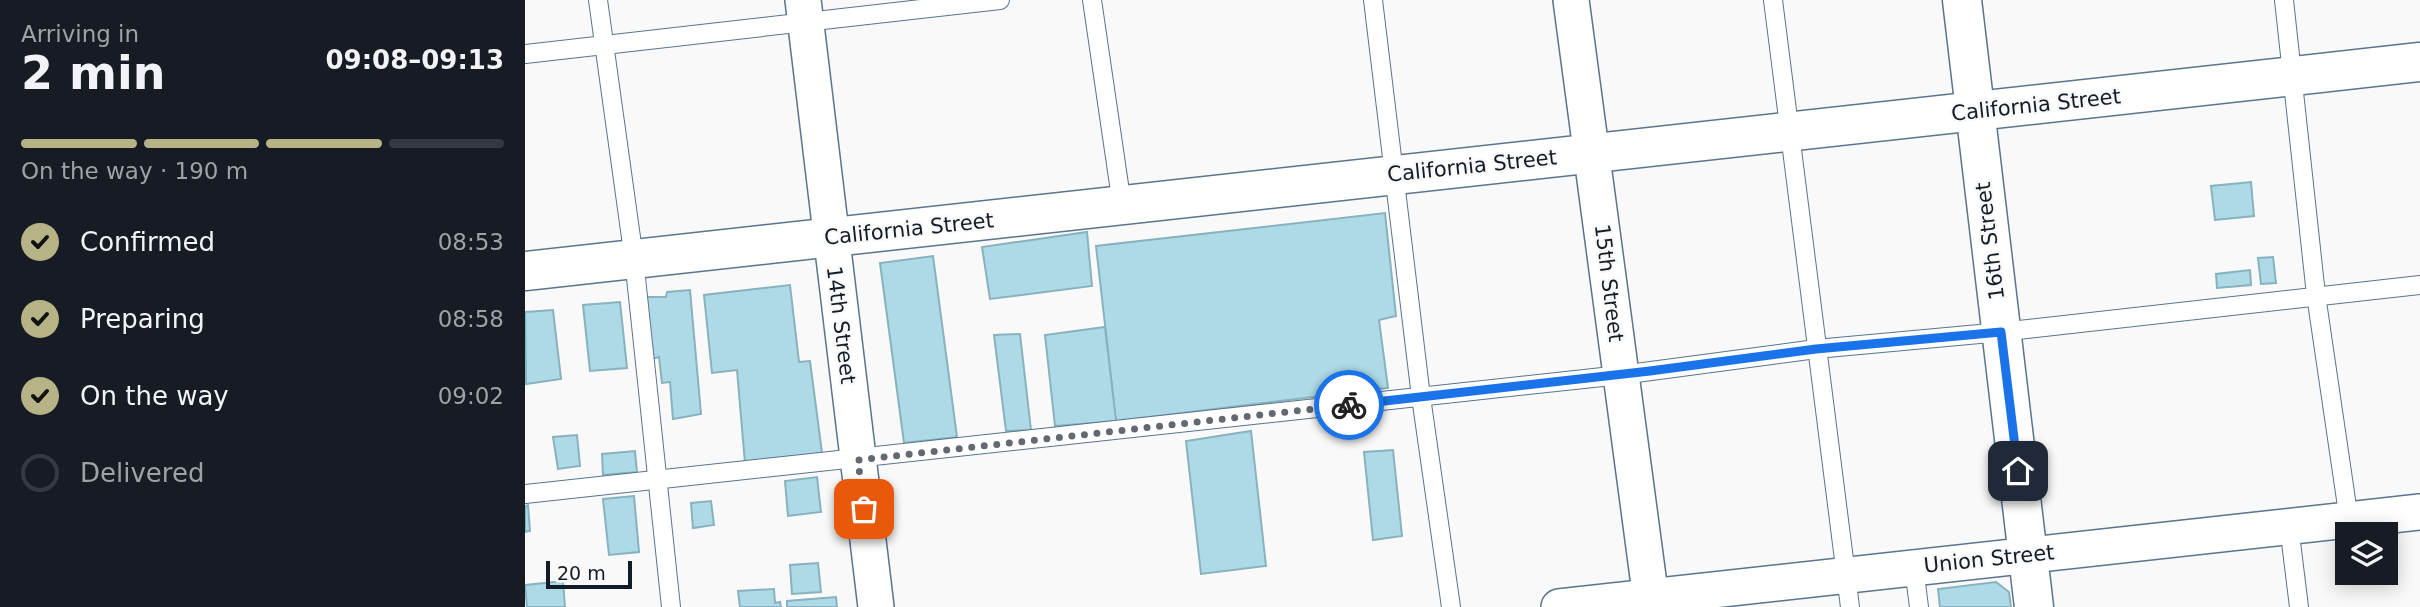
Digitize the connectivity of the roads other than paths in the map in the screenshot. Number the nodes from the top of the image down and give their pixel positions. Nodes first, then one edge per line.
1 (599, 0) edge
2 (1000, 0) edge
3 (1092, 0) edge
4 (1373, 0) edge
5 (1571, 0) edge
6 (1773, 0) edge
7 (1962, 0) edge
8 (2284, 0) edge
9 (804, 10) edge
10 (603, 44) junction
11 (525, 54) edge
12 (2420, 62) edge
13 (2292, 76) junction
14 (1975, 112) junction
15 (1790, 132) junction
16 (1592, 153) junction
17 (1394, 175) junction
18 (1122, 205) junction
19 (830, 238) junction
20 (634, 259) junction
21 (525, 271) edge
22 (2420, 285) edge
23 (2316, 295) junction
24 (2001, 332) junction
25 (1816, 349) junction
26 (1621, 374) junction
27 (1421, 397) junction
28 (858, 460) junction
29 (657, 481) junction
30 (525, 494) edge
31 (2420, 512) edge
32 (2349, 520) junction
33 (2289, 526) junction
34 (2028, 555) junction
35 (1914, 568) junction
36 (1849, 591) edge
37 (1651, 602) edge
38 (671, 607) edge
39 (876, 607) edge
40 (1451, 607) edge
41 (1559, 607) edge
42 (1919, 607) edge
43 (2034, 607) edge
44 (2299, 607) edge

1 - 10 lane
2 - 9 lane
3 - 18 lane
4 - 17 lane
5 - 16 street, 15th Street
6 - 15 lane
7 - 14 street, 16th Street
8 - 13 lane
9 - 10 lane
9 - 19 street, 14th Street
10 - 11 lane
10 - 20 lane
12 - 13 street, California Street
13 - 14 street, California Street
13 - 23 lane
14 - 15 street, California Street
14 - 24 street, 16th Street
15 - 16 street, California Street
15 - 25 lane
16 - 17 street, California Street
16 - 26 street, 15th Street
17 - 18 street, California Street
17 - 27 lane
18 - 19 street, California Street
19 - 20 street, California Street
19 - 28 street, 14th Street
20 - 21 street, California Street
20 - 29 lane
22 - 23 lane
23 - 24 lane
23 - 32 lane
24 - 25 lane
24 - 34 street, 16th Street
25 - 26 lane
25 - 36 lane
26 - 27 lane
26 - 37 street, 15th Street
27 - 28 lane
27 - 40 lane
28 - 29 lane
28 - 39 street, 14th Street
29 - 30 lane
29 - 38 lane
31 - 32 street, Union Street
32 - 33 street, Union Street
33 - 34 street, Union Street
33 - 44 lane
34 - 35 street, Union Street
34 - 43 street, 16th Street
35 - 36 street, Union Street
35 - 42 lane
36 - 37 street, Union Street
37 - 41 street, Union Street

